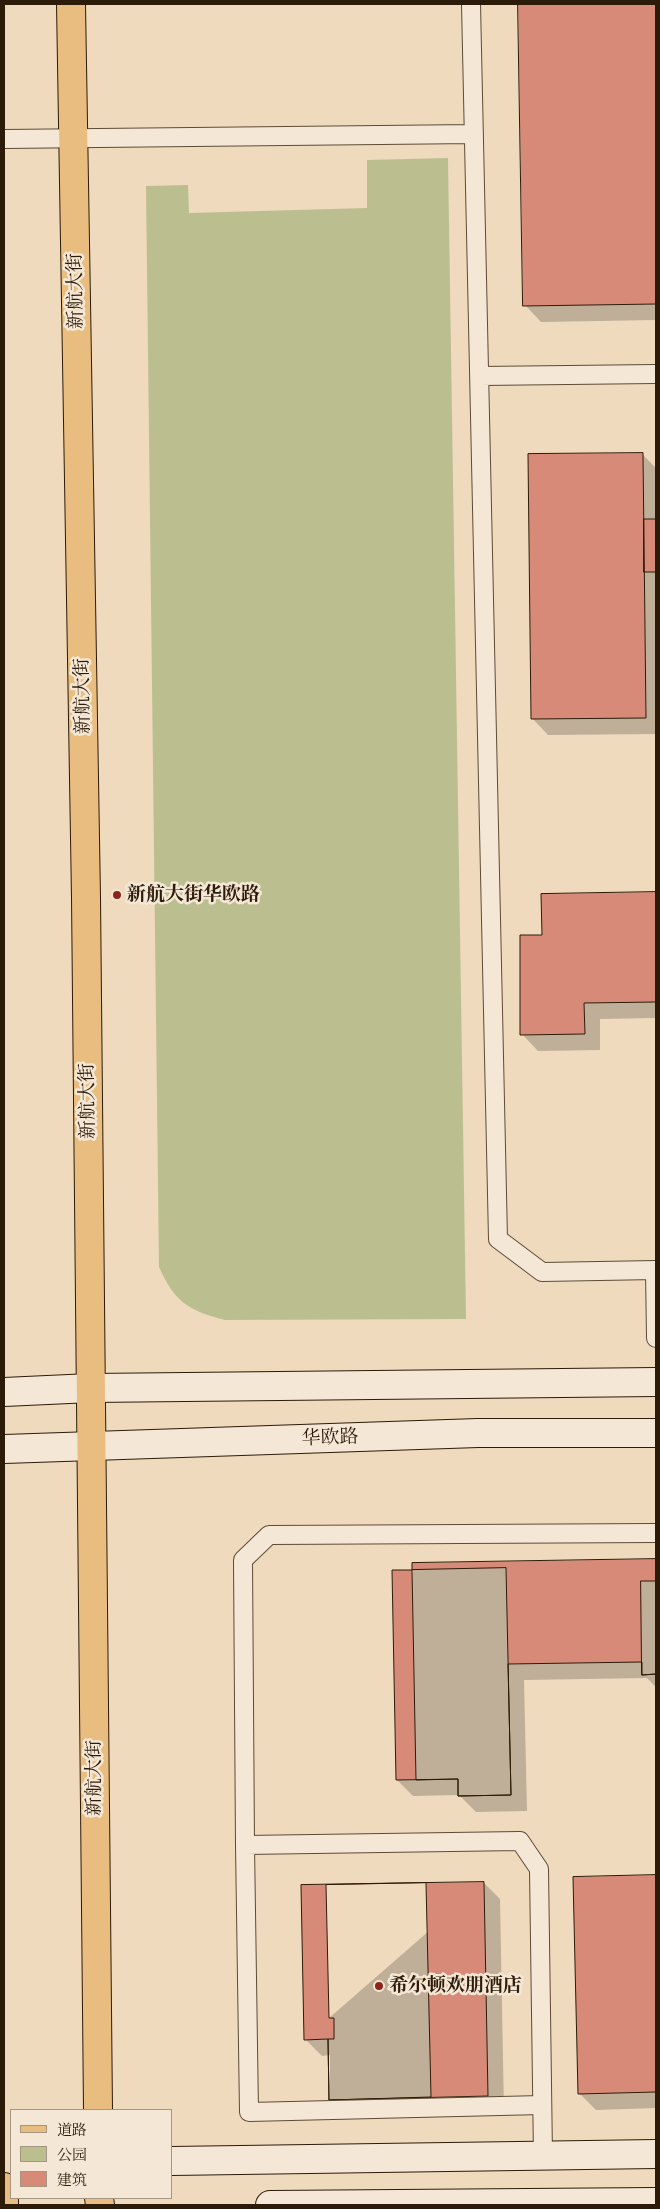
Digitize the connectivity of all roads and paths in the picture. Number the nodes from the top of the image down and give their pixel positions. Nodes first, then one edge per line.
1 (70, 4) edge
2 (471, 4) edge
3 (474, 134) junction
4 (4, 138) edge
5 (73, 138) junction
6 (656, 374) edge
7 (480, 376) junction
8 (656, 1270) edge
9 (656, 1338) edge
10 (656, 1382) edge
11 (90, 1388) junction
12 (4, 1392) edge
13 (656, 1433) edge
14 (93, 1446) junction
15 (4, 1450) edge
16 (656, 1534) edge
17 (245, 1845) junction
18 (542, 2105) junction
19 (98, 2109) edge
20 (656, 2154) edge
21 (543, 2156) junction
22 (172, 2161) edge
23 (4, 2187) edge
24 (656, 2202) edge
25 (4, 2205) edge
26 (270, 2205) edge

1 - 5 main road, 新航大街
2 - 3 lane
3 - 5 lane
3 - 7 lane
4 - 5 lane
5 - 11 main road, 新航大街
6 - 7 lane
7 - 8 lane
8 - 9 lane
10 - 11 main road
11 - 12 main road
11 - 14 main road, 新航大街
13 - 14 main road, 华欧路
14 - 15 main road, 华欧路
14 - 19 main road, 新航大街
16 - 17 lane
17 - 18 lane
17 - 18 lane
18 - 21 lane
20 - 21 main road
21 - 22 main road
23 - 25 main road
24 - 26 main road

